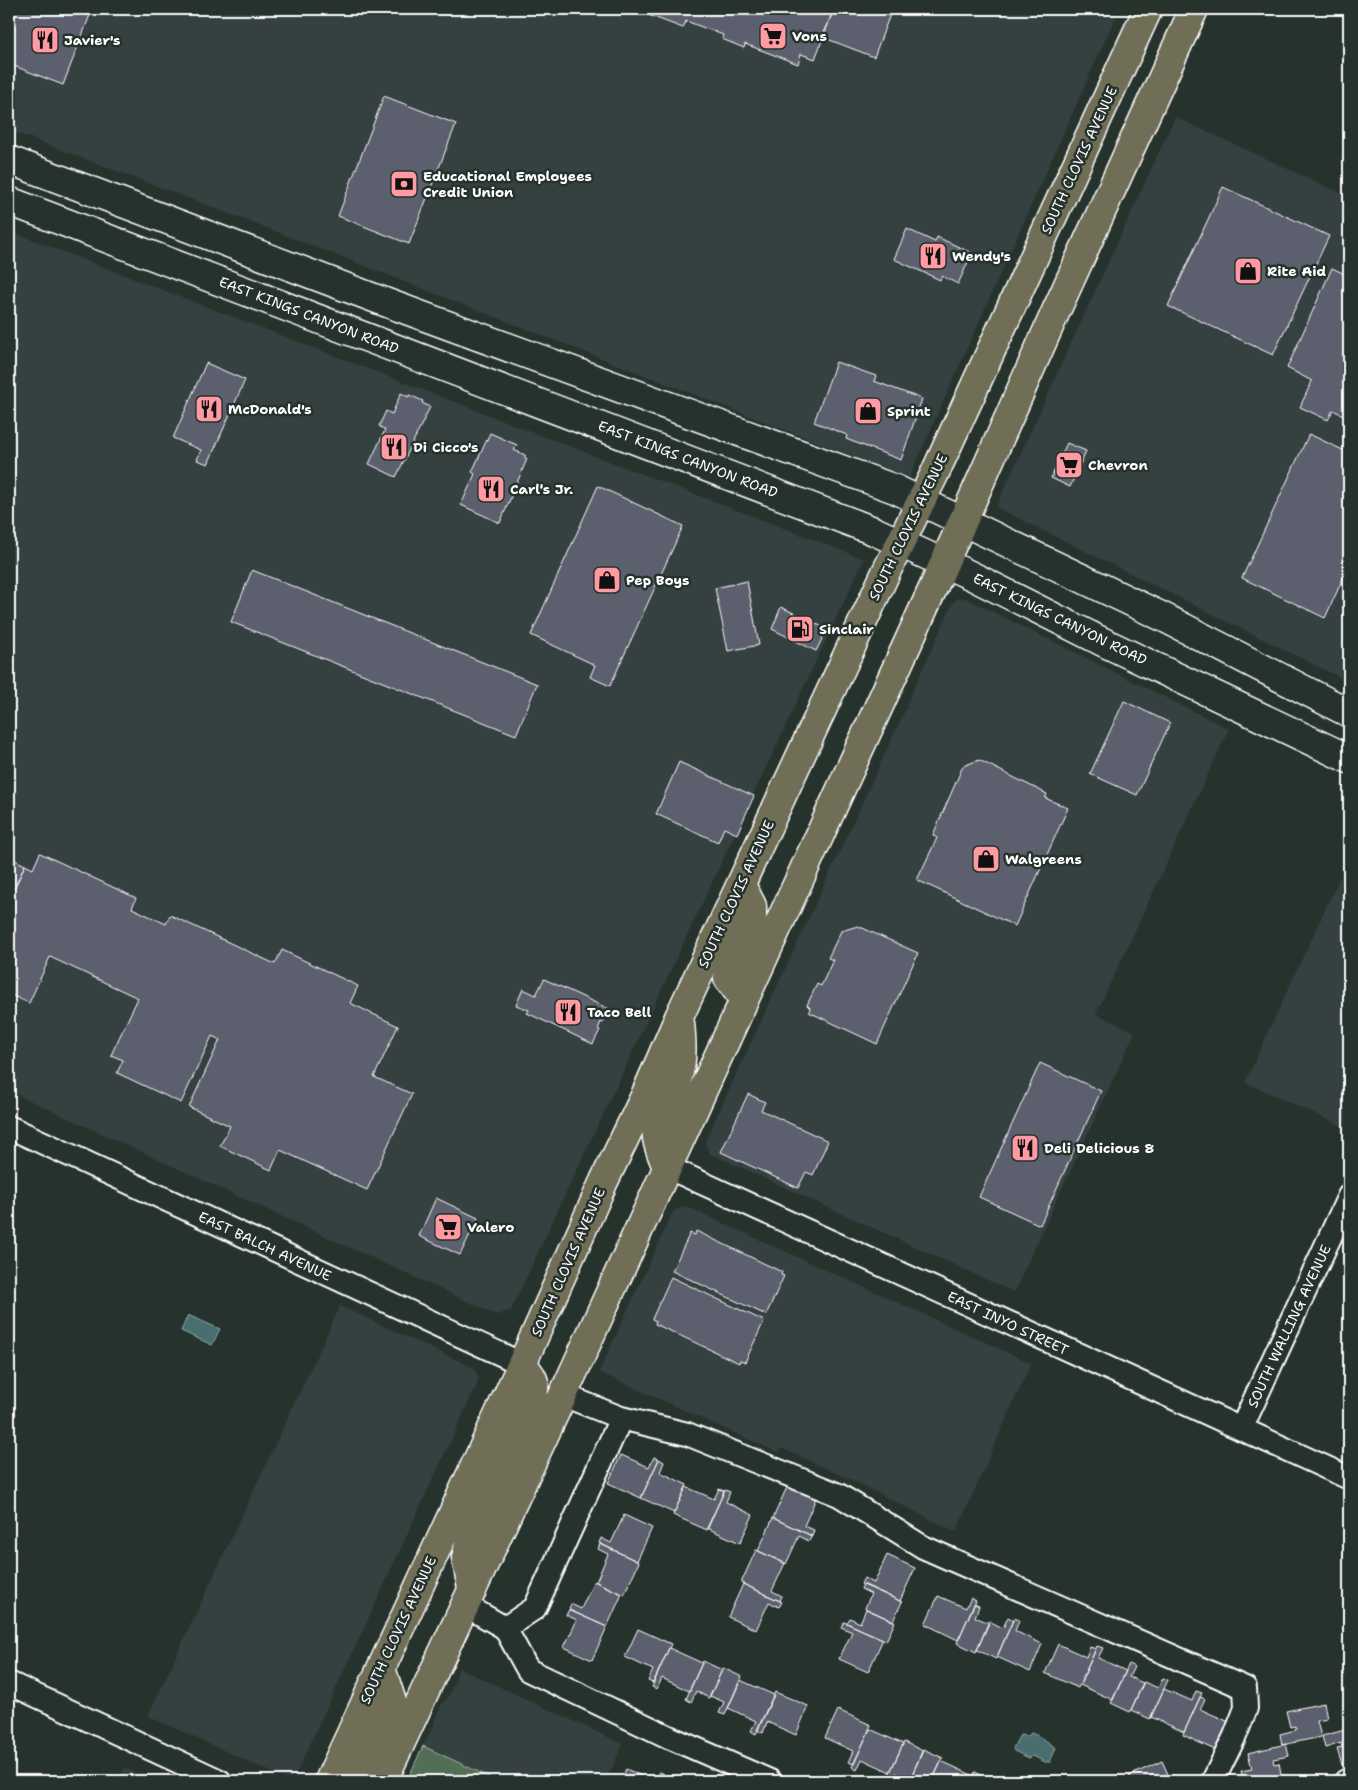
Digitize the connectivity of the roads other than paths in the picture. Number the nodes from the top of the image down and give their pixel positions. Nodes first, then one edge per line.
1 (1148, 9) edge
2 (1194, 9) edge
3 (9, 160) edge
4 (9, 201) edge
5 (149, 254) junction
6 (390, 304) junction
7 (921, 501) junction
8 (963, 521) junction
9 (900, 543) junction
10 (944, 563) junction
11 (1349, 713) edge
12 (1349, 759) edge
13 (741, 885) junction
14 (744, 1000) junction
15 (679, 1016) junction
16 (9, 1127) edge
17 (667, 1167) junction
18 (1349, 1196) edge
19 (522, 1364) junction
20 (562, 1395) junction
21 (621, 1418) junction
22 (1241, 1429) junction
23 (1349, 1478) edge
24 (468, 1596) junction
25 (505, 1628) junction
26 (381, 1668) junction
27 (9, 1683) edge
28 (220, 1781) edge
29 (329, 1781) edge
30 (358, 1781) edge
31 (383, 1781) edge
32 (770, 1781) edge
33 (1213, 1781) edge

1 - 7 main road, SOUTH CLOVIS AVENUE
2 - 8 main road
3 - 6 main road
4 - 5 main road, EAST KINGS CANYON ROAD
5 - 6 main road
5 - 9 main road, EAST KINGS CANYON ROAD
6 - 7 main road
7 - 8 main road
7 - 9 main road, SOUTH CLOVIS AVENUE
8 - 10 main road
8 - 11 main road
9 - 10 main road, EAST KINGS CANYON ROAD
9 - 13 main road, SOUTH CLOVIS AVENUE
10 - 12 main road, EAST KINGS CANYON ROAD
10 - 14 main road
13 - 14 main road
13 - 15 main road, SOUTH CLOVIS AVENUE
14 - 17 main road
15 - 17 main road
15 - 19 main road, SOUTH CLOVIS AVENUE
16 - 19 street, EAST BALCH AVENUE
17 - 20 main road
17 - 22 street, EAST INYO STREET
18 - 22 street, SOUTH WALLING AVENUE
19 - 24 main road
19 - 26 main road, SOUTH CLOVIS AVENUE
20 - 21 street
20 - 24 main road
21 - 25 street
21 - 33 street
22 - 23 street, EAST INYO STREET
24 - 25 street
24 - 31 main road
25 - 32 street
26 - 29 main road, SOUTH CLOVIS AVENUE
26 - 30 main road
27 - 28 street

